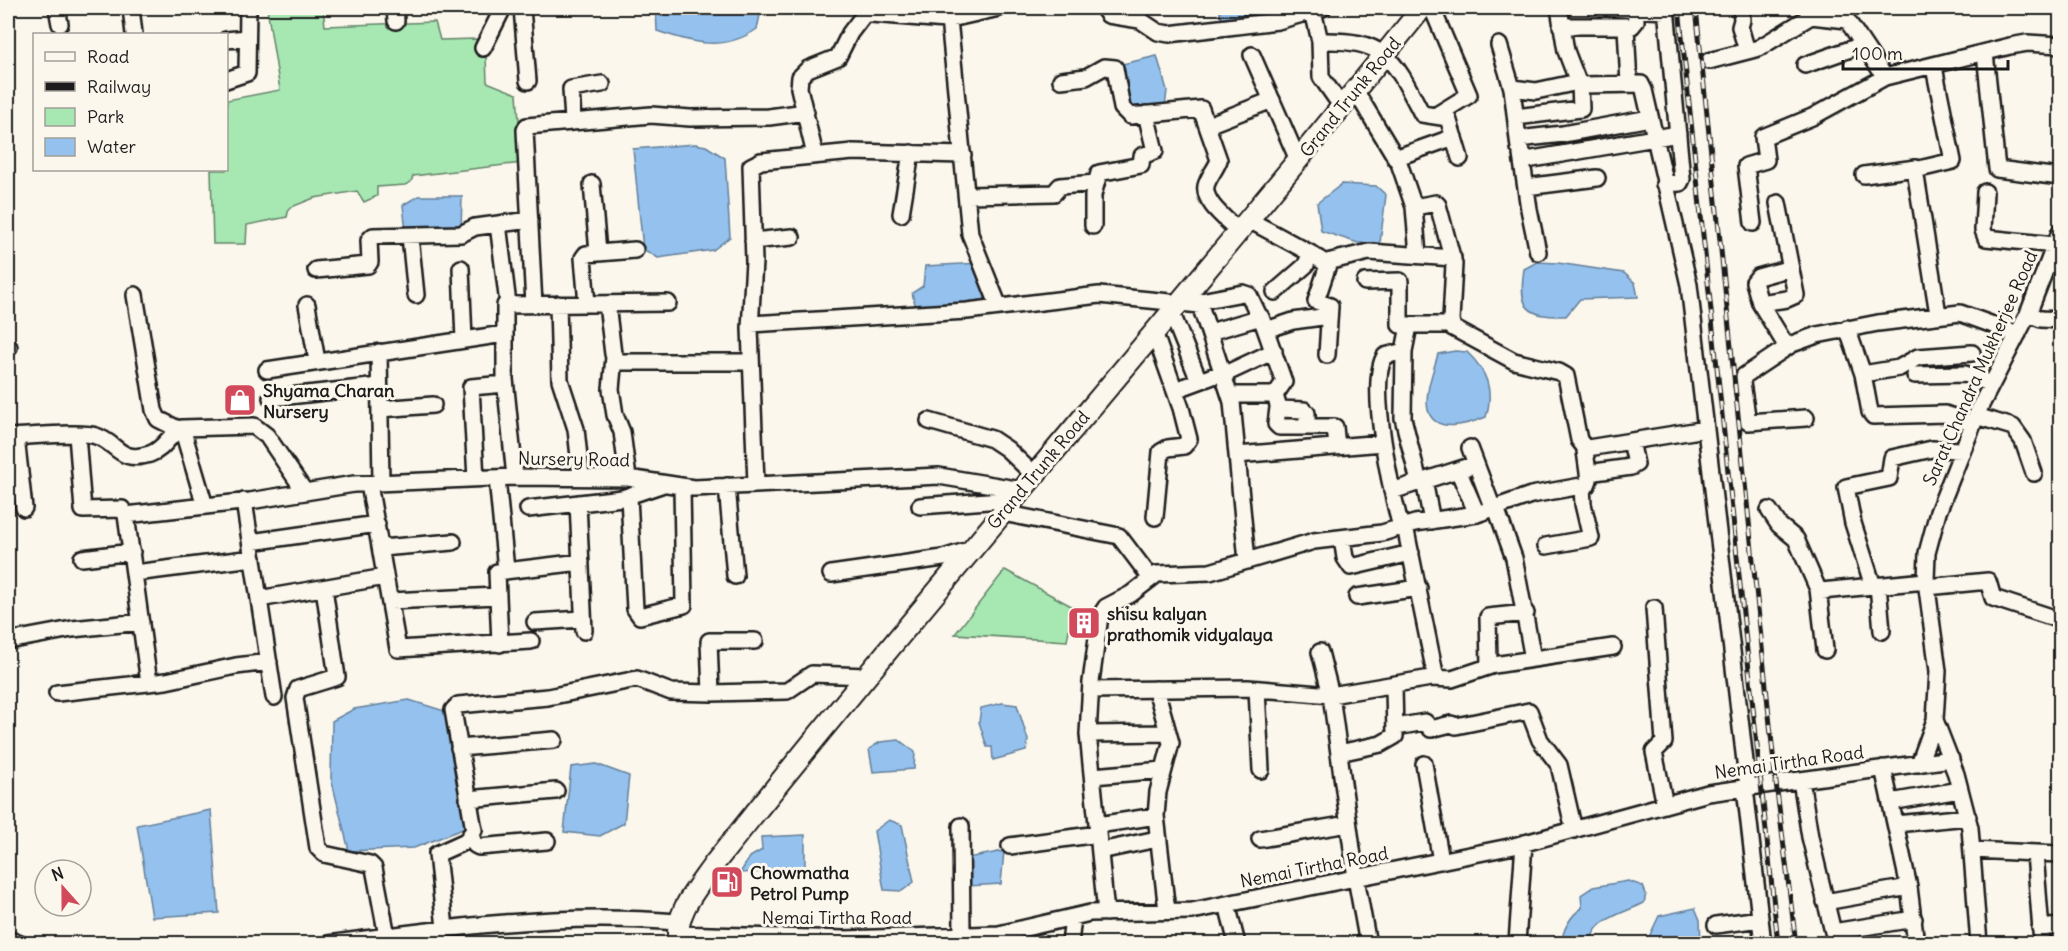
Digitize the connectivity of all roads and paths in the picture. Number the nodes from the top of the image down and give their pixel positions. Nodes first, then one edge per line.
1 (57, 8) edge
2 (131, 8) edge
3 (248, 8) edge
4 (503, 8) edge
5 (522, 8) edge
6 (999, 8) edge
7 (1103, 8) edge
8 (1422, 8) edge
9 (1432, 8) edge
10 (1559, 8) edge
11 (1610, 8) edge
12 (1635, 8) edge
13 (1741, 8) edge
14 (1318, 9) edge
15 (1666, 9) edge
16 (865, 10) edge
17 (1808, 12) edge
18 (949, 20) junction
19 (60, 24) dead end
20 (1561, 26) junction
21 (1626, 27) junction
22 (134, 33) edge
23 (247, 38) junction
24 (228, 40) edge
25 (1320, 41) junction
26 (1499, 45) dead end
27 (1862, 45) junction
28 (2061, 45) edge
29 (483, 48) dead end
30 (1747, 51) junction
31 (1385, 54) junction
32 (1985, 54) junction
33 (1252, 55) dead end
34 (1709, 61) dead end
35 (1805, 65) dead end
36 (1934, 67) junction
37 (1885, 77) junction
38 (228, 79) edge
39 (1061, 80) dead end
40 (528, 81) dead end
41 (1579, 83) junction
42 (602, 84) dead end
43 (1629, 84) junction
44 (1512, 88) junction
45 (1355, 90) junction
46 (1272, 100) junction
47 (1342, 107) junction
48 (806, 112) junction
49 (1146, 114) junction
50 (1436, 116) junction
51 (1516, 117) junction
52 (1650, 118) junction
53 (573, 121) junction
54 (1208, 125) junction
55 (1678, 134) junction
56 (1454, 137) junction
57 (1518, 139) junction
58 (1654, 140) junction
59 (911, 153) junction
60 (814, 155) junction
61 (963, 155) junction
62 (1521, 155) junction
63 (1395, 158) junction
64 (1460, 158) dead end
65 (1298, 160) junction
66 (1916, 168) junction
67 (1864, 175) dead end
68 (2061, 177) edge
69 (1597, 178) dead end
70 (1095, 183) junction
71 (592, 184) dead end
72 (1664, 184) junction
73 (1526, 187) junction
74 (1985, 192) dead end
75 (967, 195) junction
76 (1778, 203) dead end
77 (1414, 207) junction
78 (901, 214) dead end
79 (530, 220) junction
80 (1753, 223) dead end
81 (498, 224) junction
82 (1244, 225) junction
83 (1093, 226) dead end
84 (410, 236) junction
85 (792, 237) dead end
86 (2058, 238) edge
87 (753, 241) junction
88 (635, 250) dead end
89 (598, 252) junction
90 (1538, 252) dead end
91 (1310, 253) junction
92 (1418, 255) junction
93 (1453, 258) junction
94 (1327, 262) junction
95 (461, 268) dead end
96 (1791, 268) junction
97 (316, 270) dead end
98 (1365, 282) dead end
99 (1275, 291) dead end
100 (135, 295) dead end
101 (416, 295) dead end
102 (587, 303) junction
103 (668, 303) dead end
104 (1760, 303) junction
105 (508, 304) junction
106 (558, 304) junction
107 (607, 304) junction
108 (307, 305) dead end
109 (534, 305) junction
110 (1180, 305) junction
111 (999, 307) junction
112 (1938, 314) junction
113 (2028, 314) junction
114 (1329, 315) junction
115 (1259, 316) junction
116 (2061, 320) edge
117 (751, 324) junction
118 (1452, 325) junction
119 (1409, 326) junction
120 (1847, 328) junction
121 (1266, 330) junction
122 (1154, 332) junction
123 (1210, 332) junction
124 (504, 334) junction
125 (2018, 334) junction
126 (464, 340) junction
127 (1787, 347) junction
128 (1274, 351) junction
129 (1404, 351) junction
130 (379, 352) junction
131 (1972, 353) dead end
132 (1327, 355) dead end
133 (614, 357) junction
134 (317, 360) junction
135 (751, 362) junction
136 (267, 370) dead end
137 (1225, 373) junction
138 (1863, 374) junction
139 (1914, 375) dead end
140 (1199, 381) junction
141 (505, 384) junction
142 (1992, 384) junction
143 (380, 386) junction
144 (1175, 390) junction
145 (1231, 395) junction
146 (271, 398) dead end
147 (1276, 401) junction
148 (433, 405) dead end
149 (380, 409) junction
150 (1806, 417) dead end
151 (1975, 420) junction
152 (929, 421) dead end
153 (180, 429) junction
154 (1706, 429) junction
155 (78, 435) junction
156 (12, 437) edge
157 (1631, 441) junction
158 (1383, 443) junction
159 (1337, 447) junction
160 (1470, 448) dead end
161 (1586, 449) junction
162 (1963, 450) junction
163 (1237, 455) junction
164 (1476, 464) junction
165 (1458, 470) junction
166 (2034, 473) dead end
167 (581, 476) junction
168 (515, 477) junction
169 (497, 478) junction
170 (628, 478) junction
171 (476, 479) junction
172 (1585, 480) junction
173 (1421, 482) junction
174 (375, 484) junction
175 (756, 484) junction
176 (661, 485) junction
177 (727, 486) junction
178 (682, 487) junction
179 (1392, 491) junction
180 (305, 492) junction
181 (1018, 494) junction
182 (629, 497) junction
183 (244, 501) junction
184 (578, 503) junction
185 (205, 506) junction
186 (920, 506) dead end
187 (24, 508) dead end
188 (1494, 508) junction
189 (528, 509) dead end
190 (1768, 510) dead end
191 (126, 514) junction
192 (1477, 514) junction
193 (1155, 517) dead end
194 (1431, 521) junction
195 (377, 524) junction
196 (1403, 527) junction
197 (1342, 538) junction
198 (453, 542) dead end
199 (1546, 546) dead end
200 (381, 548) junction
201 (974, 549) junction
202 (252, 550) junction
203 (132, 552) junction
204 (1411, 553) junction
205 (82, 558) dead end
206 (1246, 561) junction
207 (581, 562) junction
208 (506, 570) junction
209 (135, 573) junction
210 (831, 574) dead end
211 (735, 576) dead end
212 (385, 577) junction
213 (1150, 577) junction
214 (1926, 584) junction
215 (1876, 586) junction
216 (324, 588) junction
217 (1419, 588) junction
218 (1818, 589) junction
219 (497, 596) junction
220 (1357, 597) dead end
221 (260, 599) junction
222 (390, 601) junction
223 (1654, 608) dead end
224 (1526, 613) junction
225 (2061, 620) edge
226 (141, 622) junction
227 (535, 622) dead end
228 (1882, 631) dead end
229 (8, 641) edge
230 (531, 641) dead end
231 (755, 641) dead end
232 (500, 644) junction
233 (1613, 647) dead end
234 (1825, 650) dead end
235 (1320, 652) dead end
236 (1533, 659) junction
237 (269, 662) junction
238 (1489, 666) junction
239 (867, 676) junction
240 (1436, 678) junction
241 (149, 683) junction
242 (1394, 685) junction
243 (1257, 688) junction
244 (1155, 689) junction
245 (1091, 690) junction
246 (57, 693) dead end
247 (711, 693) junction
248 (1331, 695) junction
249 (274, 697) dead end
250 (1935, 720) junction
251 (1396, 727) junction
252 (1168, 733) junction
253 (1088, 734) junction
254 (554, 740) dead end
255 (459, 748) junction
256 (1339, 753) junction
257 (1951, 759) junction
258 (1424, 764) dead end
259 (1919, 764) junction
260 (1883, 768) junction
261 (1163, 770) junction
262 (1261, 771) dead end
263 (1093, 776) junction
264 (1801, 780) junction
265 (1747, 788) junction
266 (1959, 790) junction
267 (556, 791) dead end
268 (468, 799) junction
269 (1891, 802) junction
270 (1665, 805) junction
271 (1156, 816) junction
272 (1968, 817) junction
273 (1348, 824) junction
274 (1896, 824) junction
275 (961, 826) dead end
276 (1098, 830) junction
277 (1574, 830) junction
278 (471, 836) junction
279 (1157, 839) junction
280 (1260, 839) dead end
281 (547, 841) dead end
282 (1524, 843) junction
283 (1010, 846) dead end
284 (1972, 850) junction
285 (1100, 851) junction
286 (2035, 853) junction
287 (2061, 854) edge
288 (1441, 861) junction
289 (1356, 878) junction
290 (1909, 887) junction
291 (1825, 902) junction
292 (1227, 904) junction
293 (1167, 911) junction
294 (1106, 913) junction
295 (1073, 917) junction
296 (1760, 919) junction
297 (1914, 919) junction
298 (1716, 925) dead end
299 (2061, 926) edge
300 (445, 928) junction
301 (677, 933) edge
302 (962, 935) junction
303 (387, 936) junction
304 (2041, 936) edge
305 (8, 939) edge
306 (861, 941) edge
307 (1517, 943) edge
308 (20, 944) edge
309 (328, 944) edge
310 (1070, 944) edge
311 (1237, 944) edge
312 (1368, 944) edge
313 (1763, 944) edge
314 (1916, 944) edge
315 (1979, 944) edge

1 - 19 street
2 - 22 street
3 - 23 street
4 - 29 street
5 - 40 street
6 - 18 street
7 - 14 street
8 - 31 main road, Grand Trunk Road
9 - 50 street
10 - 20 street
11 - 12 street
12 - 15 street
12 - 21 street
13 - 30 street
14 - 25 street
15 - 55 street
16 - 18 street
16 - 48 street
17 - 27 street
17 - 30 street
18 - 61 street
20 - 21 street
20 - 41 street
21 - 43 street
23 - 24 street
23 - 38 street
25 - 31 street
25 - 47 street
26 - 44 street
27 - 35 street
27 - 37 street
28 - 32 street
30 - 34 street
31 - 45 main road, Grand Trunk Road
31 - 50 street
32 - 36 street
32 - 68 street
33 - 46 street
36 - 37 street
36 - 66 street
37 - 80 street
39 - 49 street
41 - 43 street
41 - 44 street
41 - 51 street
42 - 53 street
43 - 52 street
44 - 51 street
45 - 47 main road, Grand Trunk Road
45 - 63 street
46 - 54 street
46 - 65 street
47 - 65 main road, Grand Trunk Road
48 - 53 street
48 - 60 street
49 - 54 street
49 - 70 street
50 - 56 street
51 - 57 street
52 - 57 street
52 - 58 street
53 - 79 street
54 - 82 street
55 - 58 street
55 - 72 street
56 - 63 street
56 - 64 street
57 - 62 street
58 - 62 street
58 - 72 street
59 - 60 street
59 - 61 street
59 - 78 street
60 - 87 street
61 - 75 street
62 - 73 street
63 - 77 street
65 - 82 main road, Grand Trunk Road
66 - 67 street
66 - 112 street
69 - 73 street
70 - 75 street
70 - 83 street
71 - 89 street
72 - 154 street
73 - 90 street
74 - 86 street
75 - 111 street
76 - 96 street
77 - 92 street
77 - 93 street
79 - 81 street
79 - 109 street
81 - 84 street
81 - 105 street
82 - 91 street
82 - 110 main road, Grand Trunk Road
84 - 97 street
84 - 101 street
85 - 87 street
86 - 113 street, Sarat Chandra Mukherjee Road
87 - 117 street
88 - 89 street
89 - 102 street
91 - 94 street
91 - 99 street
92 - 93 street
92 - 94 street
93 - 118 street
94 - 114 street
95 - 126 street
96 - 104 street
96 - 104 street
98 - 119 street
100 - 153 street
102 - 106 street
102 - 107 street
103 - 107 street
104 - 127 street
105 - 109 street
105 - 124 street
106 - 109 street
106 - 167 street
107 - 133 street
108 - 134 street
110 - 111 street
110 - 115 street
110 - 122 main road, Grand Trunk Road
110 - 123 street
110 - 140 street
111 - 117 street
112 - 120 street
112 - 125 street
113 - 116 street
113 - 125 street, Sarat Chandra Mukherjee Road
114 - 121 street
114 - 132 street
115 - 121 street
115 - 123 street
117 - 135 street
118 - 119 street
118 - 161 street
119 - 129 street
120 - 127 street
120 - 138 street
121 - 128 street
122 - 144 street
122 - 181 main road, Grand Trunk Road
123 - 137 street
124 - 126 street
124 - 141 street
125 - 142 street, Sarat Chandra Mukherjee Road
126 - 130 street
127 - 150 street
128 - 137 street
128 - 147 street
129 - 158 street
129 - 173 street
130 - 134 street
130 - 143 street
131 - 138 street
133 - 135 street
133 - 170 street
134 - 136 street
135 - 175 street
137 - 140 street
137 - 145 street
138 - 151 street
139 - 142 street
140 - 144 street
141 - 168 street
141 - 171 street
142 - 151 street, Sarat Chandra Mukherjee Road
143 - 146 street
143 - 149 street
144 - 193 street
145 - 147 street
145 - 163 street
147 - 159 street
148 - 149 street
149 - 174 street
151 - 162 street, Sarat Chandra Mukherjee Road
151 - 166 street
152 - 181 street
153 - 155 street
153 - 180 street
153 - 185 street
154 - 157 street
154 - 265 street
155 - 156 street
155 - 191 street, Nursery Road
156 - 187 street
157 - 161 street
157 - 172 street
158 - 159 street
158 - 179 street
159 - 163 street
160 - 164 street
161 - 172 street
162 - 214 street, Sarat Chandra Mukherjee Road
162 - 215 street
163 - 206 street
164 - 165 street
164 - 188 street
165 - 173 street
165 - 192 street
167 - 168 street, Nursery Road
167 - 170 street, Nursery Road
168 - 169 street, Nursery Road
169 - 171 street, Nursery Road
169 - 208 street
170 - 176 street, Nursery Road
171 - 174 street, Nursery Road
172 - 188 street
172 - 199 street
173 - 179 street
173 - 194 street
174 - 180 street, Nursery Road
174 - 195 street
175 - 177 street, Nursery Road
175 - 181 street, Nursery Road
176 - 178 street, Nursery Road
176 - 182 street
177 - 178 street, Nursery Road
177 - 211 street
178 - 182 street
179 - 196 street
180 - 183 street, Nursery Road
181 - 186 street
181 - 201 main road, Grand Trunk Road
181 - 213 street
182 - 184 street
183 - 185 street, Nursery Road
183 - 202 street
184 - 189 street
184 - 207 street
185 - 191 street, Nursery Road
188 - 192 street
188 - 224 street
190 - 218 street
191 - 203 street
192 - 194 street
194 - 196 street
195 - 200 street
195 - 202 street
196 - 197 street
196 - 204 street
197 - 204 street
197 - 206 street
198 - 200 street
200 - 212 street
201 - 210 street
201 - 239 main road, Grand Trunk Road
202 - 209 street
202 - 221 street
203 - 205 street
203 - 209 street
204 - 217 street
206 - 213 street
207 - 208 street
207 - 227 street
208 - 219 street
209 - 226 street
212 - 216 street
212 - 222 street
213 - 245 street
214 - 215 street
214 - 225 street
214 - 250 street, Sarat Chandra Mukherjee Road
215 - 218 street
215 - 228 street
216 - 221 street
216 - 303 street
217 - 220 street
217 - 240 street
218 - 234 street
219 - 222 street
219 - 232 street
221 - 237 street
222 - 232 street
223 - 270 street
224 - 236 street
224 - 238 street
226 - 229 street
226 - 241 street
230 - 232 street
231 - 247 street
233 - 236 street
235 - 248 street
236 - 238 street
237 - 241 street
237 - 249 street
238 - 240 street
239 - 247 street
239 - 301 main road, Grand Trunk Road
240 - 242 street
241 - 246 street
242 - 248 street
242 - 251 street
243 - 244 street
243 - 248 street
243 - 262 street
244 - 245 street
244 - 252 street
245 - 253 street
247 - 255 street
248 - 256 street
250 - 257 street, Sarat Chandra Mukherjee Road
250 - 259 street
251 - 256 street
251 - 277 street
252 - 253 street
252 - 261 street
253 - 263 street
254 - 255 street
255 - 268 street
256 - 273 street
257 - 259 street, Nemai Tirtha Road
257 - 266 street, Sarat Chandra Mukherjee Road
258 - 288 street
259 - 260 street, Nemai Tirtha Road
260 - 264 street, Nemai Tirtha Road
260 - 269 street
261 - 263 street
261 - 271 street
263 - 276 street
264 - 265 street, Nemai Tirtha Road
264 - 291 street
265 - 270 street, Nemai Tirtha Road
265 - 296 street
266 - 269 street
266 - 272 street, Sarat Chandra Mukherjee Road
267 - 268 street
268 - 278 street
269 - 274 street
270 - 277 street, Nemai Tirtha Road
271 - 276 street
271 - 279 street
272 - 274 street
272 - 284 street, Sarat Chandra Mukherjee Road
273 - 280 street
273 - 289 street
274 - 290 street
275 - 302 street
276 - 283 street
276 - 285 street
277 - 282 street, Nemai Tirtha Road
278 - 281 street
278 - 300 street
279 - 285 street
279 - 293 street
282 - 288 street, Nemai Tirtha Road
282 - 307 street
284 - 286 street
284 - 315 street, Sarat Chandra Mukherjee Road
285 - 294 street
286 - 287 street
286 - 304 street
288 - 289 street, Nemai Tirtha Road
289 - 292 street, Nemai Tirtha Road
289 - 312 street
290 - 291 street
290 - 297 street
291 - 297 street
292 - 293 street, Nemai Tirtha Road
292 - 311 street
293 - 294 street, Nemai Tirtha Road
294 - 295 street, Nemai Tirtha Road
295 - 302 street, Nemai Tirtha Road
295 - 310 street
296 - 298 street
296 - 313 street
297 - 314 street
299 - 304 street
300 - 301 street, Nemai Tirtha Road
300 - 303 street, Nemai Tirtha Road
301 - 306 street, Nemai Tirtha Road
302 - 306 street, Nemai Tirtha Road
303 - 309 street, Nemai Tirtha Road
305 - 308 street

